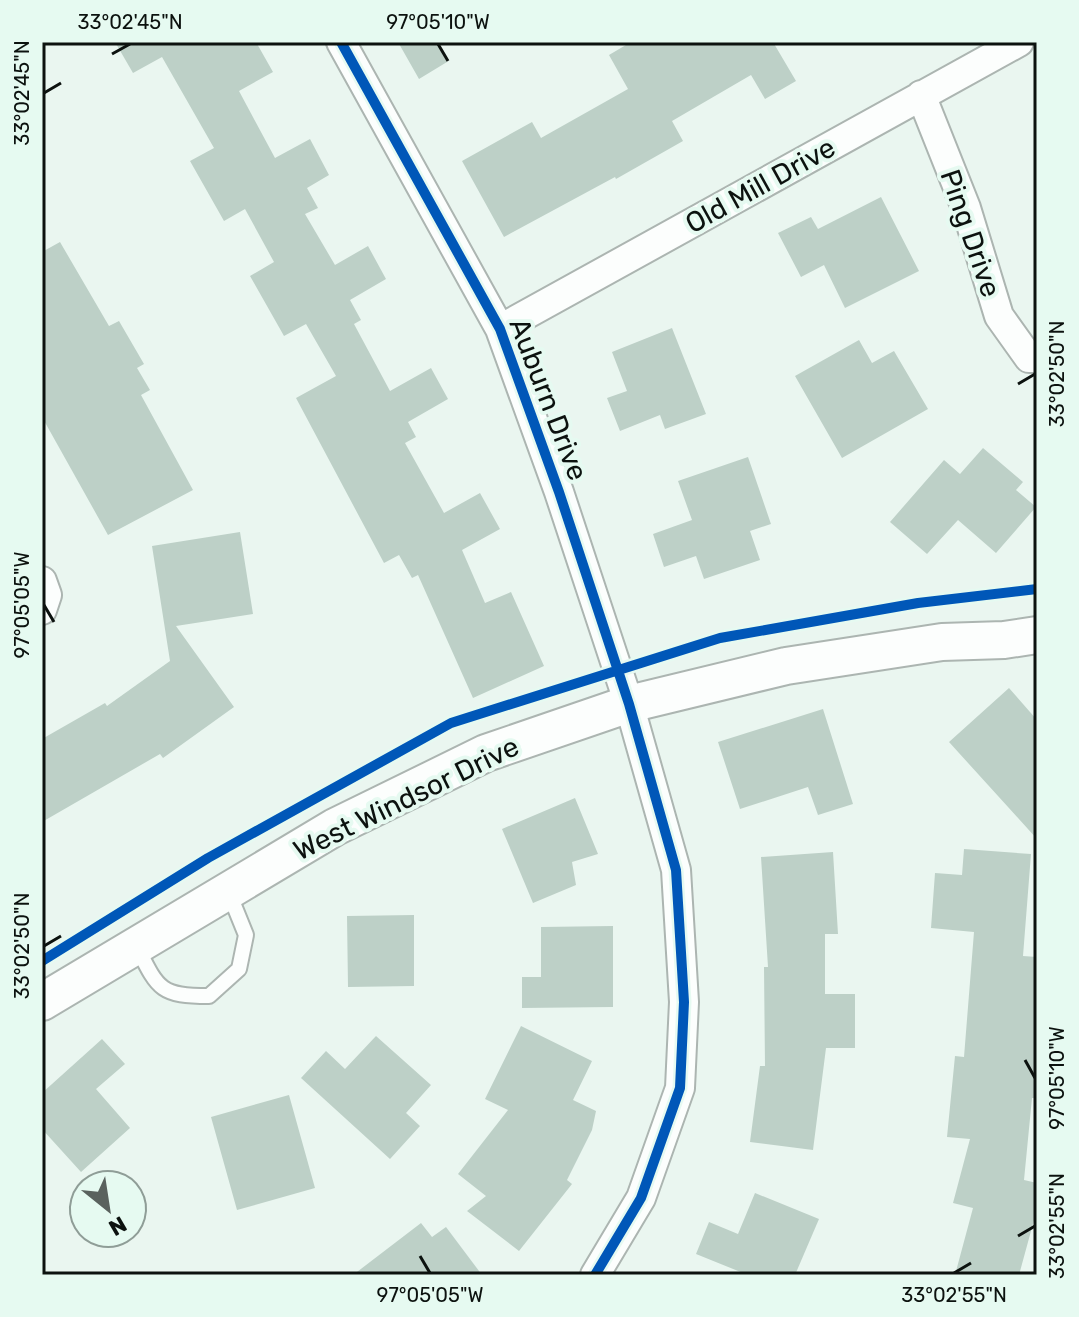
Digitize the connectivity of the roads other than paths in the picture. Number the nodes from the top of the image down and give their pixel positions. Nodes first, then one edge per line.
1 (341, 42) edge
2 (1019, 42) edge
3 (921, 95) junction
4 (500, 329) junction
5 (1037, 358) edge
6 (42, 581) edge
7 (42, 610) edge
8 (1037, 635) edge
9 (629, 704) junction
10 (228, 889) junction
11 (136, 944) junction
12 (42, 1002) edge
13 (595, 1275) edge

1 - 4 street, Auburn Drive
2 - 3 street, Old Mill Drive
3 - 4 street, Old Mill Drive
3 - 5 street, Ping Drive
4 - 9 street, Auburn Drive
6 - 7 street
8 - 9 street, West Windsor Drive
9 - 10 street, West Windsor Drive
9 - 13 street, Auburn Drive
10 - 11 street, West Windsor Drive
10 - 11 lane
11 - 12 street, West Windsor Drive

